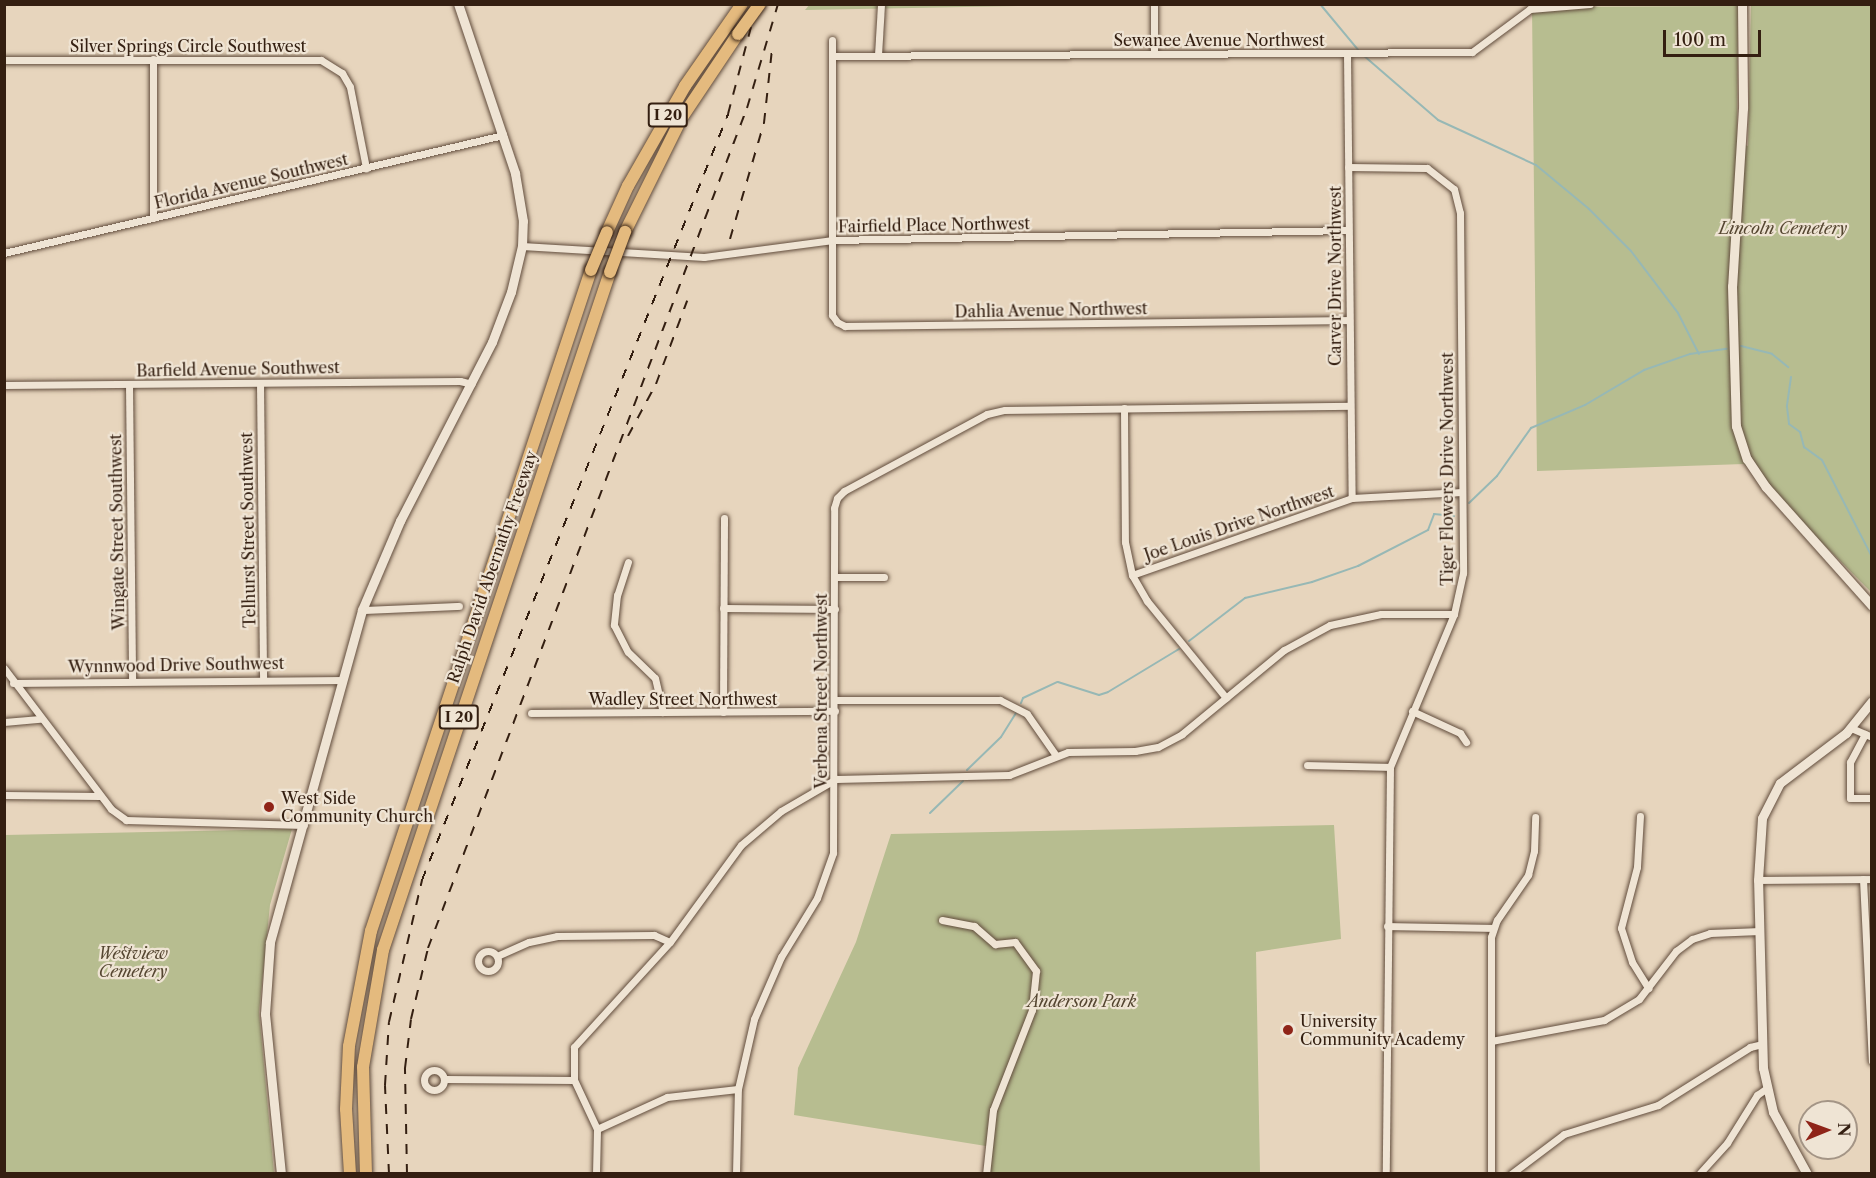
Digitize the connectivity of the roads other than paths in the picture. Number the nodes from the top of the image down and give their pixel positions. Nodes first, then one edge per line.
1 (458, 4) edge
2 (742, 4) edge
3 (760, 4) edge
4 (881, 4) edge
5 (1154, 4) edge
6 (1590, 4) edge
7 (1742, 4) edge
8 (832, 39) dead end
9 (1154, 53) junction
10 (1347, 53) junction
11 (878, 55) junction
12 (832, 56) junction
13 (153, 59) junction
14 (4, 60) edge
15 (503, 135) junction
16 (1348, 167) junction
17 (366, 168) junction
18 (153, 218) junction
19 (1348, 230) junction
20 (833, 240) junction
21 (522, 246) junction
22 (4, 253) edge
23 (1349, 320) junction
24 (260, 382) junction
25 (129, 384) junction
26 (472, 384) junction
27 (4, 385) edge
28 (1350, 406) junction
29 (1124, 408) junction
30 (1462, 492) junction
31 (1352, 498) junction
32 (724, 518) dead end
33 (628, 562) dead end
34 (1132, 575) junction
35 (834, 577) junction
36 (884, 577) dead end
37 (459, 606) dead end
38 (1872, 606) edge
39 (723, 608) junction
40 (835, 609) junction
41 (362, 610) junction
42 (1455, 614) junction
43 (4, 668) edge
44 (263, 678) junction
45 (132, 680) junction
46 (340, 680) junction
47 (13, 683) junction
48 (1226, 698) junction
49 (835, 700) junction
50 (1872, 701) edge
51 (835, 711) junction
52 (1412, 711) junction
53 (663, 712) junction
54 (723, 712) junction
55 (531, 713) dead end
56 (40, 719) junction
57 (4, 722) edge
58 (1851, 728) junction
59 (1868, 736) edge
60 (1466, 742) dead end
61 (1055, 754) junction
62 (1308, 765) dead end
63 (1390, 767) junction
64 (836, 779) junction
65 (4, 795) edge
66 (100, 796) junction
67 (1872, 798) edge
68 (1640, 816) dead end
69 (1535, 817) dead end
70 (303, 825) junction
71 (1863, 879) junction
72 (1872, 879) edge
73 (1758, 880) junction
74 (942, 920) dead end
75 (1387, 926) junction
76 (1493, 928) junction
77 (1760, 931) junction
78 (670, 942) junction
79 (497, 956) dead end
80 (1648, 988) junction
81 (1491, 1041) junction
82 (1762, 1044) junction
83 (1871, 1057) edge
84 (444, 1079) dead end
85 (574, 1080) junction
86 (1767, 1088) junction
87 (738, 1089) junction
88 (597, 1128) junction
89 (281, 1173) edge
90 (350, 1173) edge
91 (366, 1173) edge
92 (596, 1173) edge
93 (736, 1173) edge
94 (986, 1173) edge
95 (1386, 1173) edge
96 (1491, 1173) edge
97 (1511, 1173) edge
98 (1699, 1173) edge
99 (1806, 1173) edge

1 - 15 main road
2 - 90 highway, Ralph David Abernathy Freeway / I 20, bridge
3 - 91 highway, Ralph David Abernathy Freeway / I 20, bridge
4 - 11 street
5 - 9 street
6 - 10 street, Sewanee Avenue Northwest
7 - 38 main road
8 - 12 street
9 - 10 street, Sewanee Avenue Northwest
9 - 11 street, Sewanee Avenue Northwest
10 - 16 street, Carver Drive Northwest
11 - 12 street, Sewanee Avenue Northwest
12 - 20 street
13 - 14 street, Silver Springs Circle Southwest
13 - 17 street, Silver Springs Circle Southwest
13 - 18 street
15 - 17 street, Florida Avenue Southwest
15 - 21 main road
16 - 19 street, Carver Drive Northwest
16 - 30 street, Tiger Flowers Drive Northwest
17 - 18 street, Florida Avenue Southwest
18 - 22 street, Florida Avenue Southwest
19 - 20 street, Fairfield Place Northwest
19 - 23 street, Carver Drive Northwest
20 - 21 street, Fairfield Place Northwest
20 - 23 street, Dahlia Avenue Northwest
21 - 26 main road
23 - 28 street, Carver Drive Northwest
24 - 25 street, Barfield Avenue Southwest
24 - 26 street, Barfield Avenue Southwest
24 - 44 street, Telhurst Street Southwest
25 - 27 street, Barfield Avenue Southwest
25 - 45 street, Wingate Street Southwest
26 - 41 main road
28 - 29 street, Verbena Street Northwest
28 - 31 street, Carver Drive Northwest
29 - 34 street
29 - 35 street, Verbena Street Northwest
30 - 31 street, Joe Louis Drive Northwest
30 - 42 street, Tiger Flowers Drive Northwest
31 - 34 street, Joe Louis Drive Northwest
32 - 39 street
33 - 53 street
34 - 48 street
35 - 36 street
35 - 40 street, Verbena Street Northwest
37 - 41 street
39 - 40 street
39 - 54 street
40 - 49 street, Verbena Street Northwest
41 - 46 main road
42 - 48 street
42 - 52 street, Tiger Flowers Drive Northwest
43 - 47 street
44 - 45 street, Wynnwood Drive Southwest
44 - 46 street, Wynnwood Drive Southwest
45 - 47 street, Wynnwood Drive Southwest
46 - 70 main road
47 - 56 street
48 - 61 street
49 - 51 street, Verbena Street Northwest
49 - 61 street
50 - 58 main road
51 - 54 street, Wadley Street Northwest
51 - 64 street, Verbena Street Northwest
52 - 60 street
52 - 63 street, Tiger Flowers Drive Northwest
53 - 54 street, Wadley Street Northwest
53 - 55 street, Wadley Street Northwest
56 - 57 street
56 - 66 street
58 - 59 street
58 - 73 main road
59 - 67 street
61 - 64 street
62 - 63 street
63 - 75 street, Tiger Flowers Drive Northwest
64 - 78 street
64 - 87 street, Verbena Street Northwest
65 - 66 street
66 - 70 street
68 - 80 street
69 - 76 street
70 - 89 main road
71 - 72 street
71 - 73 street
71 - 83 street
73 - 77 main road
74 - 94 street
75 - 76 street
75 - 95 street, Tiger Flowers Drive Northwest
76 - 81 street
77 - 80 street
77 - 82 main road
78 - 79 street
78 - 85 street
80 - 81 street
81 - 96 street
82 - 86 main road
82 - 97 street
84 - 85 street
85 - 88 street
86 - 98 street
86 - 99 main road
87 - 88 street
87 - 93 street, Verbena Street Northwest
88 - 92 street

